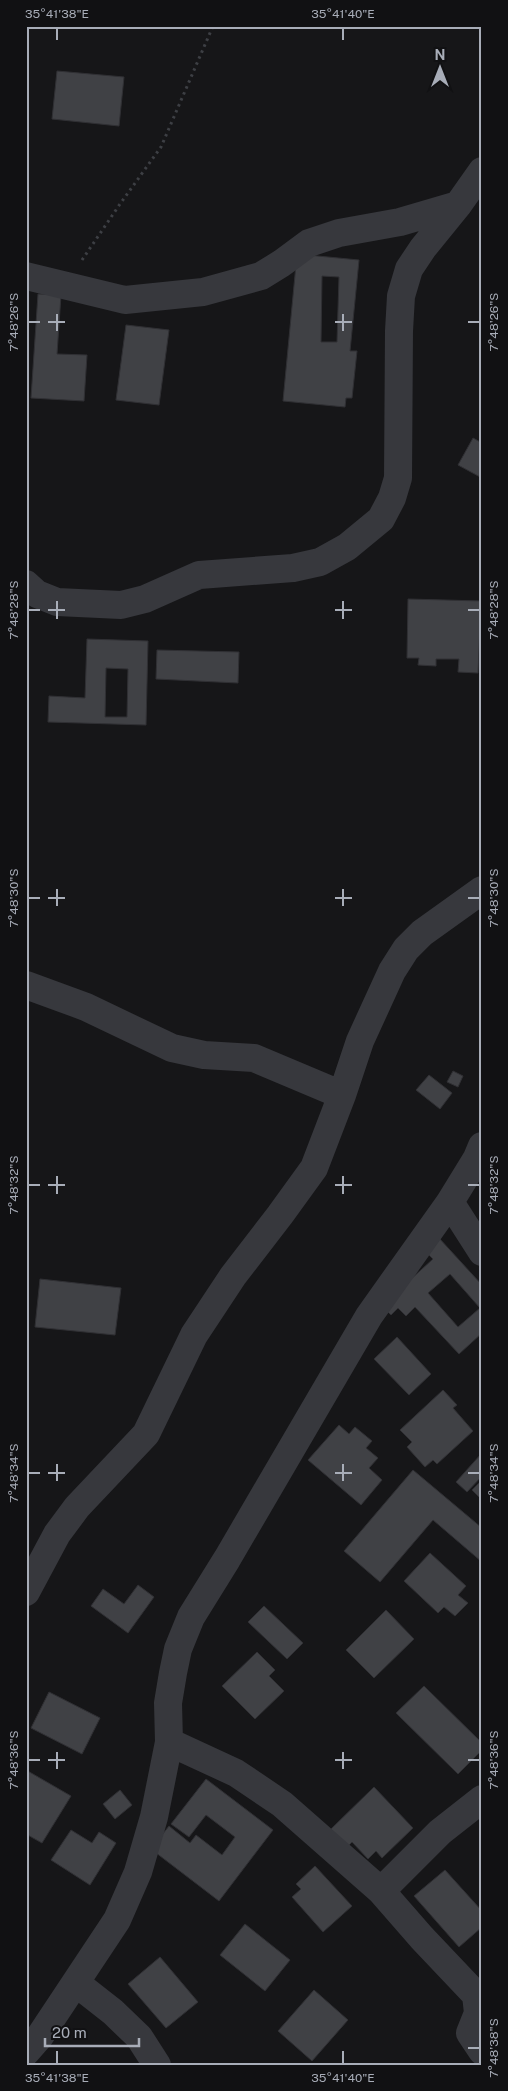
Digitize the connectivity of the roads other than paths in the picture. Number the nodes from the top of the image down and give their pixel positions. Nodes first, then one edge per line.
1 (482, 171) edge
2 (458, 205) junction
3 (26, 276) edge
4 (26, 584) edge
5 (482, 890) edge
6 (26, 985) edge
7 (342, 1095) junction
8 (482, 1146) edge
9 (450, 1202) junction
10 (482, 1252) edge
11 (26, 1592) edge
12 (169, 1742) junction
13 (482, 1799) edge
14 (381, 1891) junction
15 (76, 1983) junction
16 (482, 2051) edge
17 (26, 2052) edge
18 (157, 2065) edge

1 - 2 street
2 - 3 street
2 - 4 street
5 - 7 street
6 - 7 street
7 - 11 street
8 - 9 street
9 - 10 street
9 - 12 street
12 - 14 street
12 - 15 street
13 - 14 street
14 - 16 street
15 - 17 street
15 - 18 street

